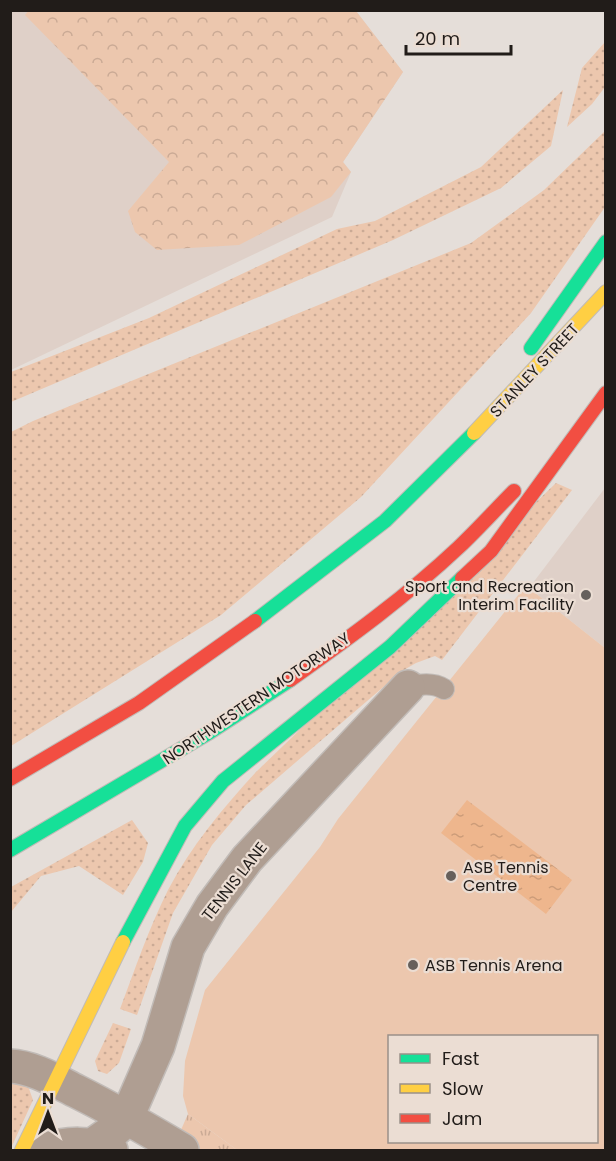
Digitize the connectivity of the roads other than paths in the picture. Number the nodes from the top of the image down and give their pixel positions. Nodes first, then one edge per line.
1 (606, 242) edge
2 (606, 292) edge
3 (606, 391) edge
4 (461, 447) junction
5 (408, 687) joint
6 (444, 689) dead end
7 (10, 779) edge
8 (10, 850) edge
9 (10, 1066) edge
10 (57, 1081) junction
11 (127, 1117) junction
12 (103, 1147) edge
13 (22, 1150) edge
14 (46, 1150) edge
15 (131, 1150) edge
16 (182, 1150) edge

1 - 4 highway
2 - 4 highway, STANLEY STREET
3 - 8 highway, NORTHWESTERN MOTORWAY
3 - 10 highway
4 - 7 highway
5 - 6 lane
5 - 11 street, TENNIS LANE
9 - 10 street
10 - 11 street
10 - 13 highway
11 - 12 street, TENNIS LANE
11 - 15 street, TENNIS LANE
11 - 16 street
12 - 14 street

